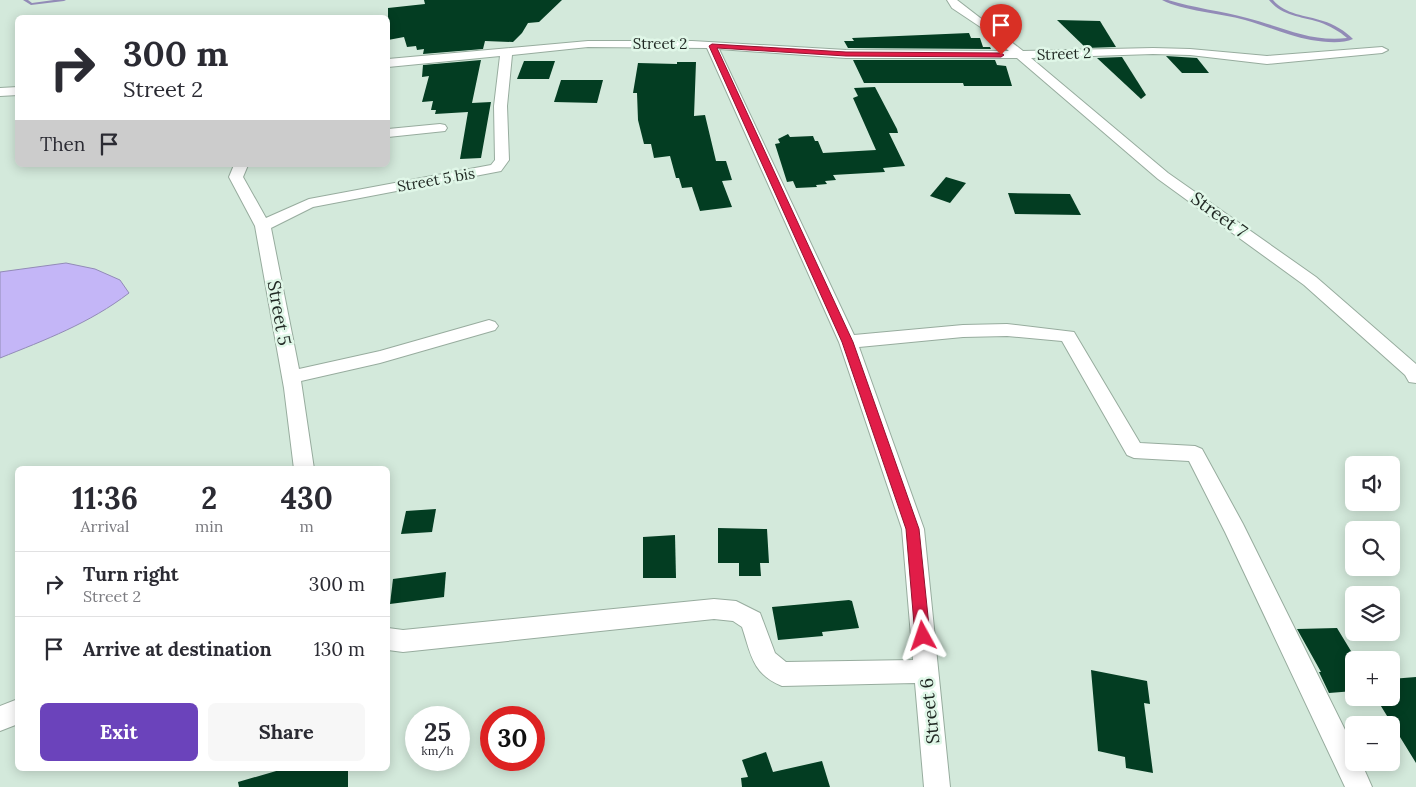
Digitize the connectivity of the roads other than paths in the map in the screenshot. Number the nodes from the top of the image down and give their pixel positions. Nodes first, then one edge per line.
1 (952, 0) edge
2 (712, 46) junction
3 (1382, 50) dead end
4 (507, 52) junction
5 (1020, 55) junction
6 (390, 63) edge
7 (15, 91) edge
8 (0, 92) edge
9 (440, 128) dead end
10 (390, 133) edge
11 (240, 167) edge
12 (263, 226) junction
13 (489, 326) dead end
14 (848, 342) junction
15 (290, 377) junction
16 (1416, 377) edge
17 (304, 466) edge
18 (390, 639) edge
19 (926, 671) junction
20 (15, 712) edge
21 (0, 720) edge
22 (937, 787) edge
23 (1359, 787) edge

1 - 5 street
2 - 4 street, Street 2
2 - 5 street, Street 2
2 - 14 street, Street 6
3 - 5 street, Street 2
4 - 6 street, Street 2
4 - 12 street, Street 5 bis
5 - 16 street, Street 7
7 - 8 street
9 - 10 street
11 - 12 street, Street 5
12 - 15 street, Street 5
13 - 15 street
14 - 19 street, Street 6
14 - 23 street
15 - 17 street, Street 5
18 - 19 street
19 - 22 street, Street 6
20 - 21 street

